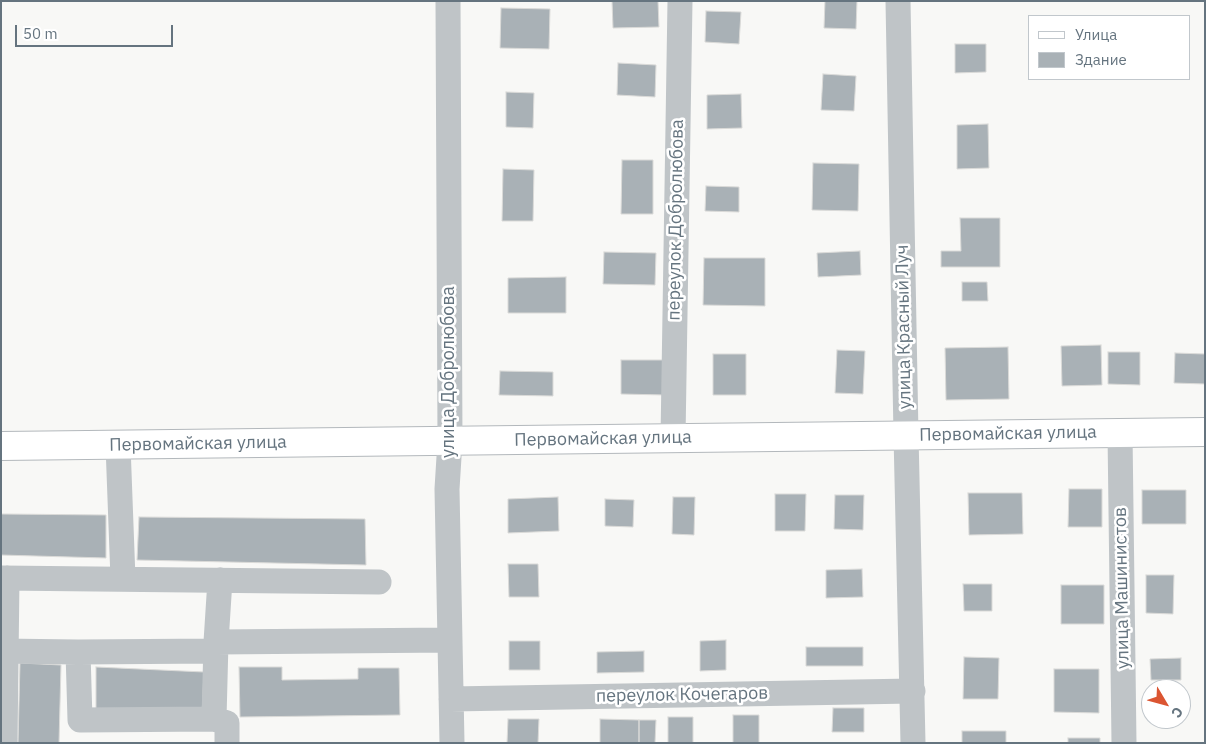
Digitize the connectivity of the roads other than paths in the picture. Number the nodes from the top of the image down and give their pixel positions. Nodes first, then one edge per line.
1 (448, 1) edge
2 (680, 1) edge
3 (898, 1) edge
4 (1205, 432) edge
5 (1120, 433) junction
6 (906, 435) junction
7 (673, 438) junction
8 (450, 442) junction
9 (118, 445) junction
10 (1, 446) edge
11 (4, 578) edge
12 (122, 579) junction
13 (220, 580) junction
14 (379, 582) dead end
15 (450, 640) junction
16 (216, 646) junction
17 (4, 651) edge
18 (78, 652) junction
19 (912, 691) junction
20 (451, 699) junction
21 (214, 719) junction
22 (4, 743) edge
23 (227, 743) edge
24 (452, 743) edge
25 (913, 743) edge
26 (1124, 743) edge

1 - 8 street, улица Добролюбова
2 - 7 street, переулок Добролюбова
3 - 6 street, улица Красный Луч
4 - 5 main road, Первомайская улица
5 - 6 main road, Первомайская улица
5 - 26 street, улица Машинистов
6 - 7 main road, Первомайская улица
6 - 19 street, улица Красный Луч
7 - 8 main road, Первомайская улица
8 - 9 main road, Первомайская улица
8 - 15 street, улица Добролюбова
9 - 10 main road, Первомайская улица
9 - 12 street
11 - 12 street
11 - 17 street
12 - 13 street
13 - 14 street
13 - 16 street
15 - 16 street
15 - 20 street, улица Добролюбова
16 - 18 street
16 - 21 street
17 - 18 street
17 - 22 street
18 - 21 street
19 - 20 street, переулок Кочегаров
19 - 25 street, улица Красный Луч
20 - 24 street, улица Добролюбова
21 - 23 street

